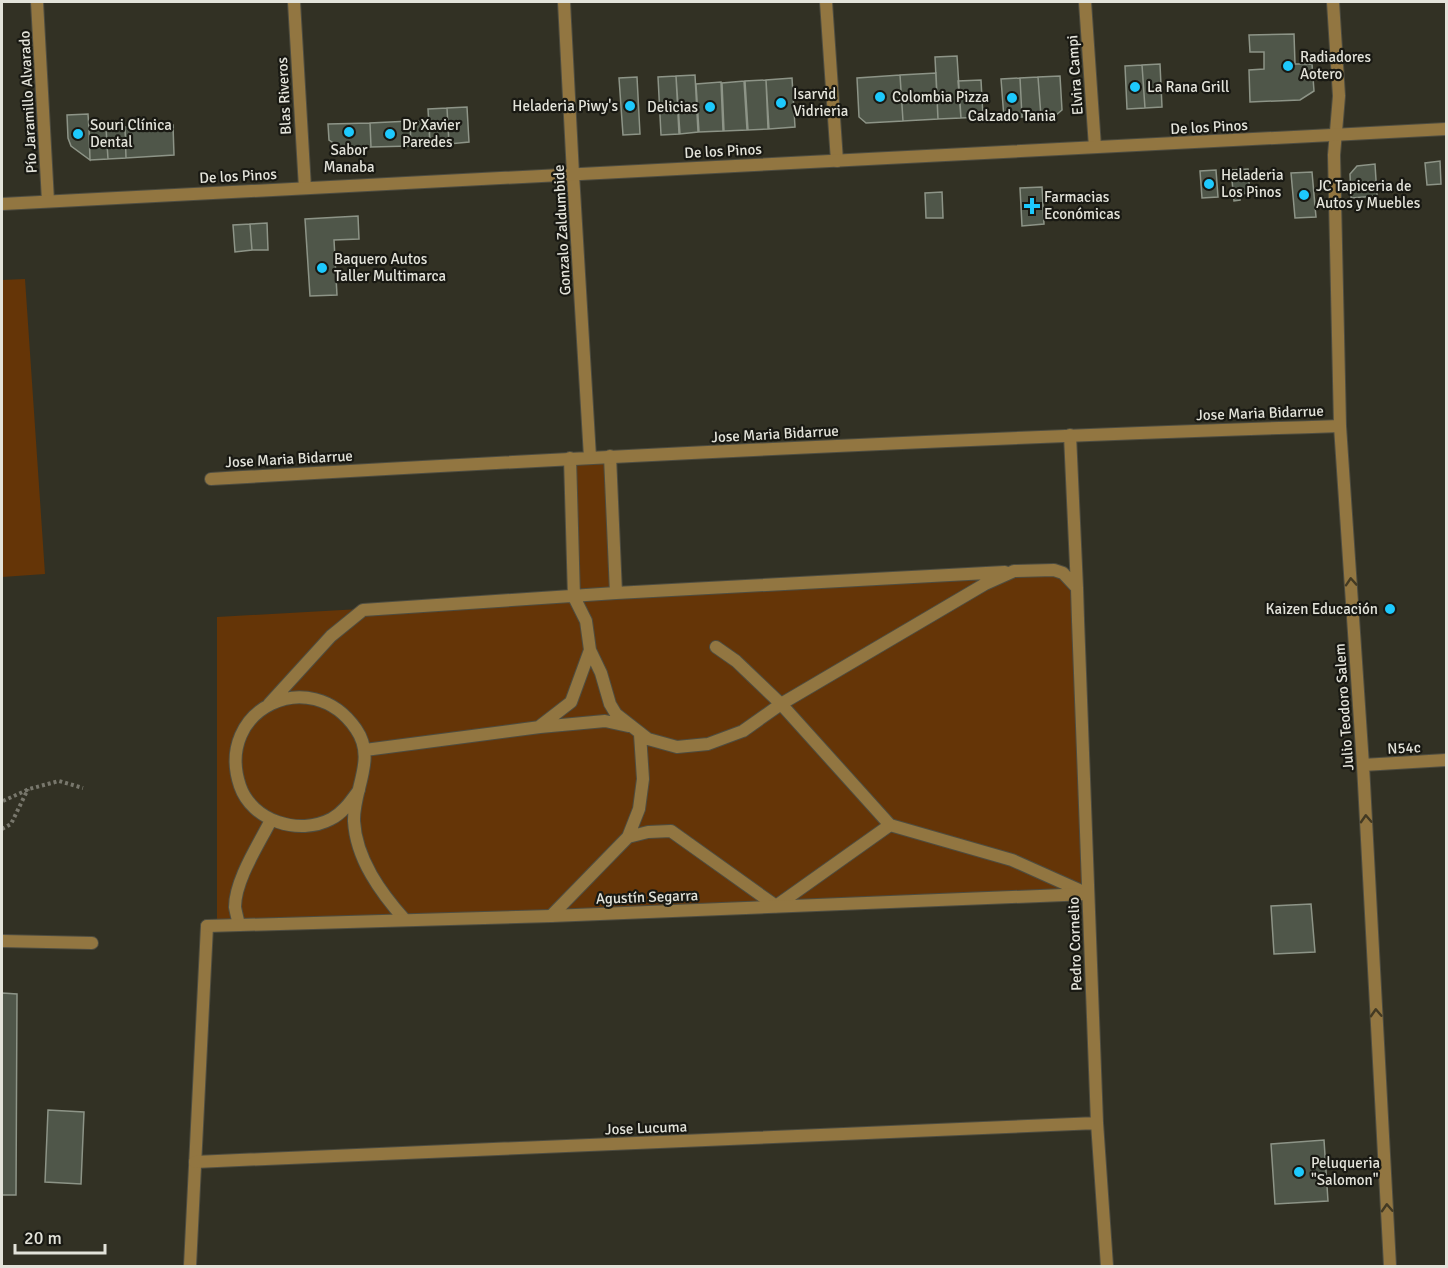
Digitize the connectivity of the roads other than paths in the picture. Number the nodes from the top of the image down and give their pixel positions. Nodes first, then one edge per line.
1 (37, 2) edge
2 (294, 2) edge
3 (564, 2) edge
4 (826, 2) edge
5 (1085, 2) edge
6 (1333, 2) edge
7 (1446, 129) edge
8 (1335, 136) junction
9 (1095, 147) junction
10 (837, 161) junction
11 (573, 174) junction
12 (305, 188) junction
13 (48, 201) junction
14 (2, 204) edge
15 (1340, 426) junction
16 (1070, 435) junction
17 (610, 456) junction
18 (590, 457) junction
19 (570, 458) junction
20 (211, 478) dead end
21 (1014, 571) junction
22 (1077, 588) junction
23 (616, 593) junction
24 (574, 597) junction
25 (716, 647) dead end
26 (590, 650) junction
27 (270, 704) junction
28 (781, 704) junction
29 (540, 727) junction
30 (636, 731) junction
31 (365, 750) junction
32 (1446, 760) edge
33 (1363, 765) junction
34 (359, 790) junction
35 (271, 820) junction
36 (890, 825) junction
37 (628, 837) junction
38 (1088, 894) junction
39 (776, 906) junction
40 (551, 916) junction
41 (405, 920) junction
42 (239, 925) junction
43 (2, 940) edge
44 (92, 943) dead end
45 (1097, 1123) junction
46 (195, 1162) junction
47 (190, 1266) edge
48 (1107, 1266) edge
49 (1390, 1266) edge

1 - 13 street, Pío Jaramillo Alvarado
2 - 12 street, Blas Riveros
3 - 11 street, Gonzalo Zaldumbide
4 - 10 street
5 - 9 street, Elvira Campi
6 - 8 street, Julio Teodoro Salem
7 - 8 street, De los Pinos
8 - 9 street, De los Pinos
8 - 15 street, Julio Teodoro Salem
9 - 10 street, De los Pinos
10 - 11 street, De los Pinos
11 - 12 street, De los Pinos
11 - 18 street, Gonzalo Zaldumbide
12 - 13 street, De los Pinos
13 - 14 street, De los Pinos
15 - 16 street, Jose Maria Bidarrue
33 -> 15 street, Julio Teodoro Salem
16 - 17 street, Jose Maria Bidarrue
16 - 22 street, Pedro Cornelio
17 - 18 street, Jose Maria Bidarrue
17 - 23 street
18 - 19 street, Jose Maria Bidarrue
19 - 20 street, Jose Maria Bidarrue
19 - 24 street
21 - 22 street
21 - 23 street
21 - 28 street
22 - 38 street, Pedro Cornelio
23 - 24 street
24 - 26 street
24 - 27 street
25 - 28 street
26 - 29 street
26 - 30 street
27 - 31 street
27 - 35 street
28 - 30 street
28 - 36 street
29 - 30 street
29 - 31 street
30 - 37 street
31 - 34 street
32 - 33 street, N54c
49 -> 33 street, Julio Teodoro Salem
34 - 35 street
34 - 41 street
35 - 42 street
36 - 38 street
36 - 39 street
37 - 39 street
37 - 40 street
38 - 39 street, Agustín Segarra
38 - 45 street, Pedro Cornelio
39 - 40 street, Agustín Segarra
40 - 41 street, Agustín Segarra
41 - 42 street, Agustín Segarra
42 - 46 street, Agustín Segarra
43 - 44 street
45 - 46 street, Jose Lucuma
45 - 48 street, Pedro Cornelio
46 - 47 street

